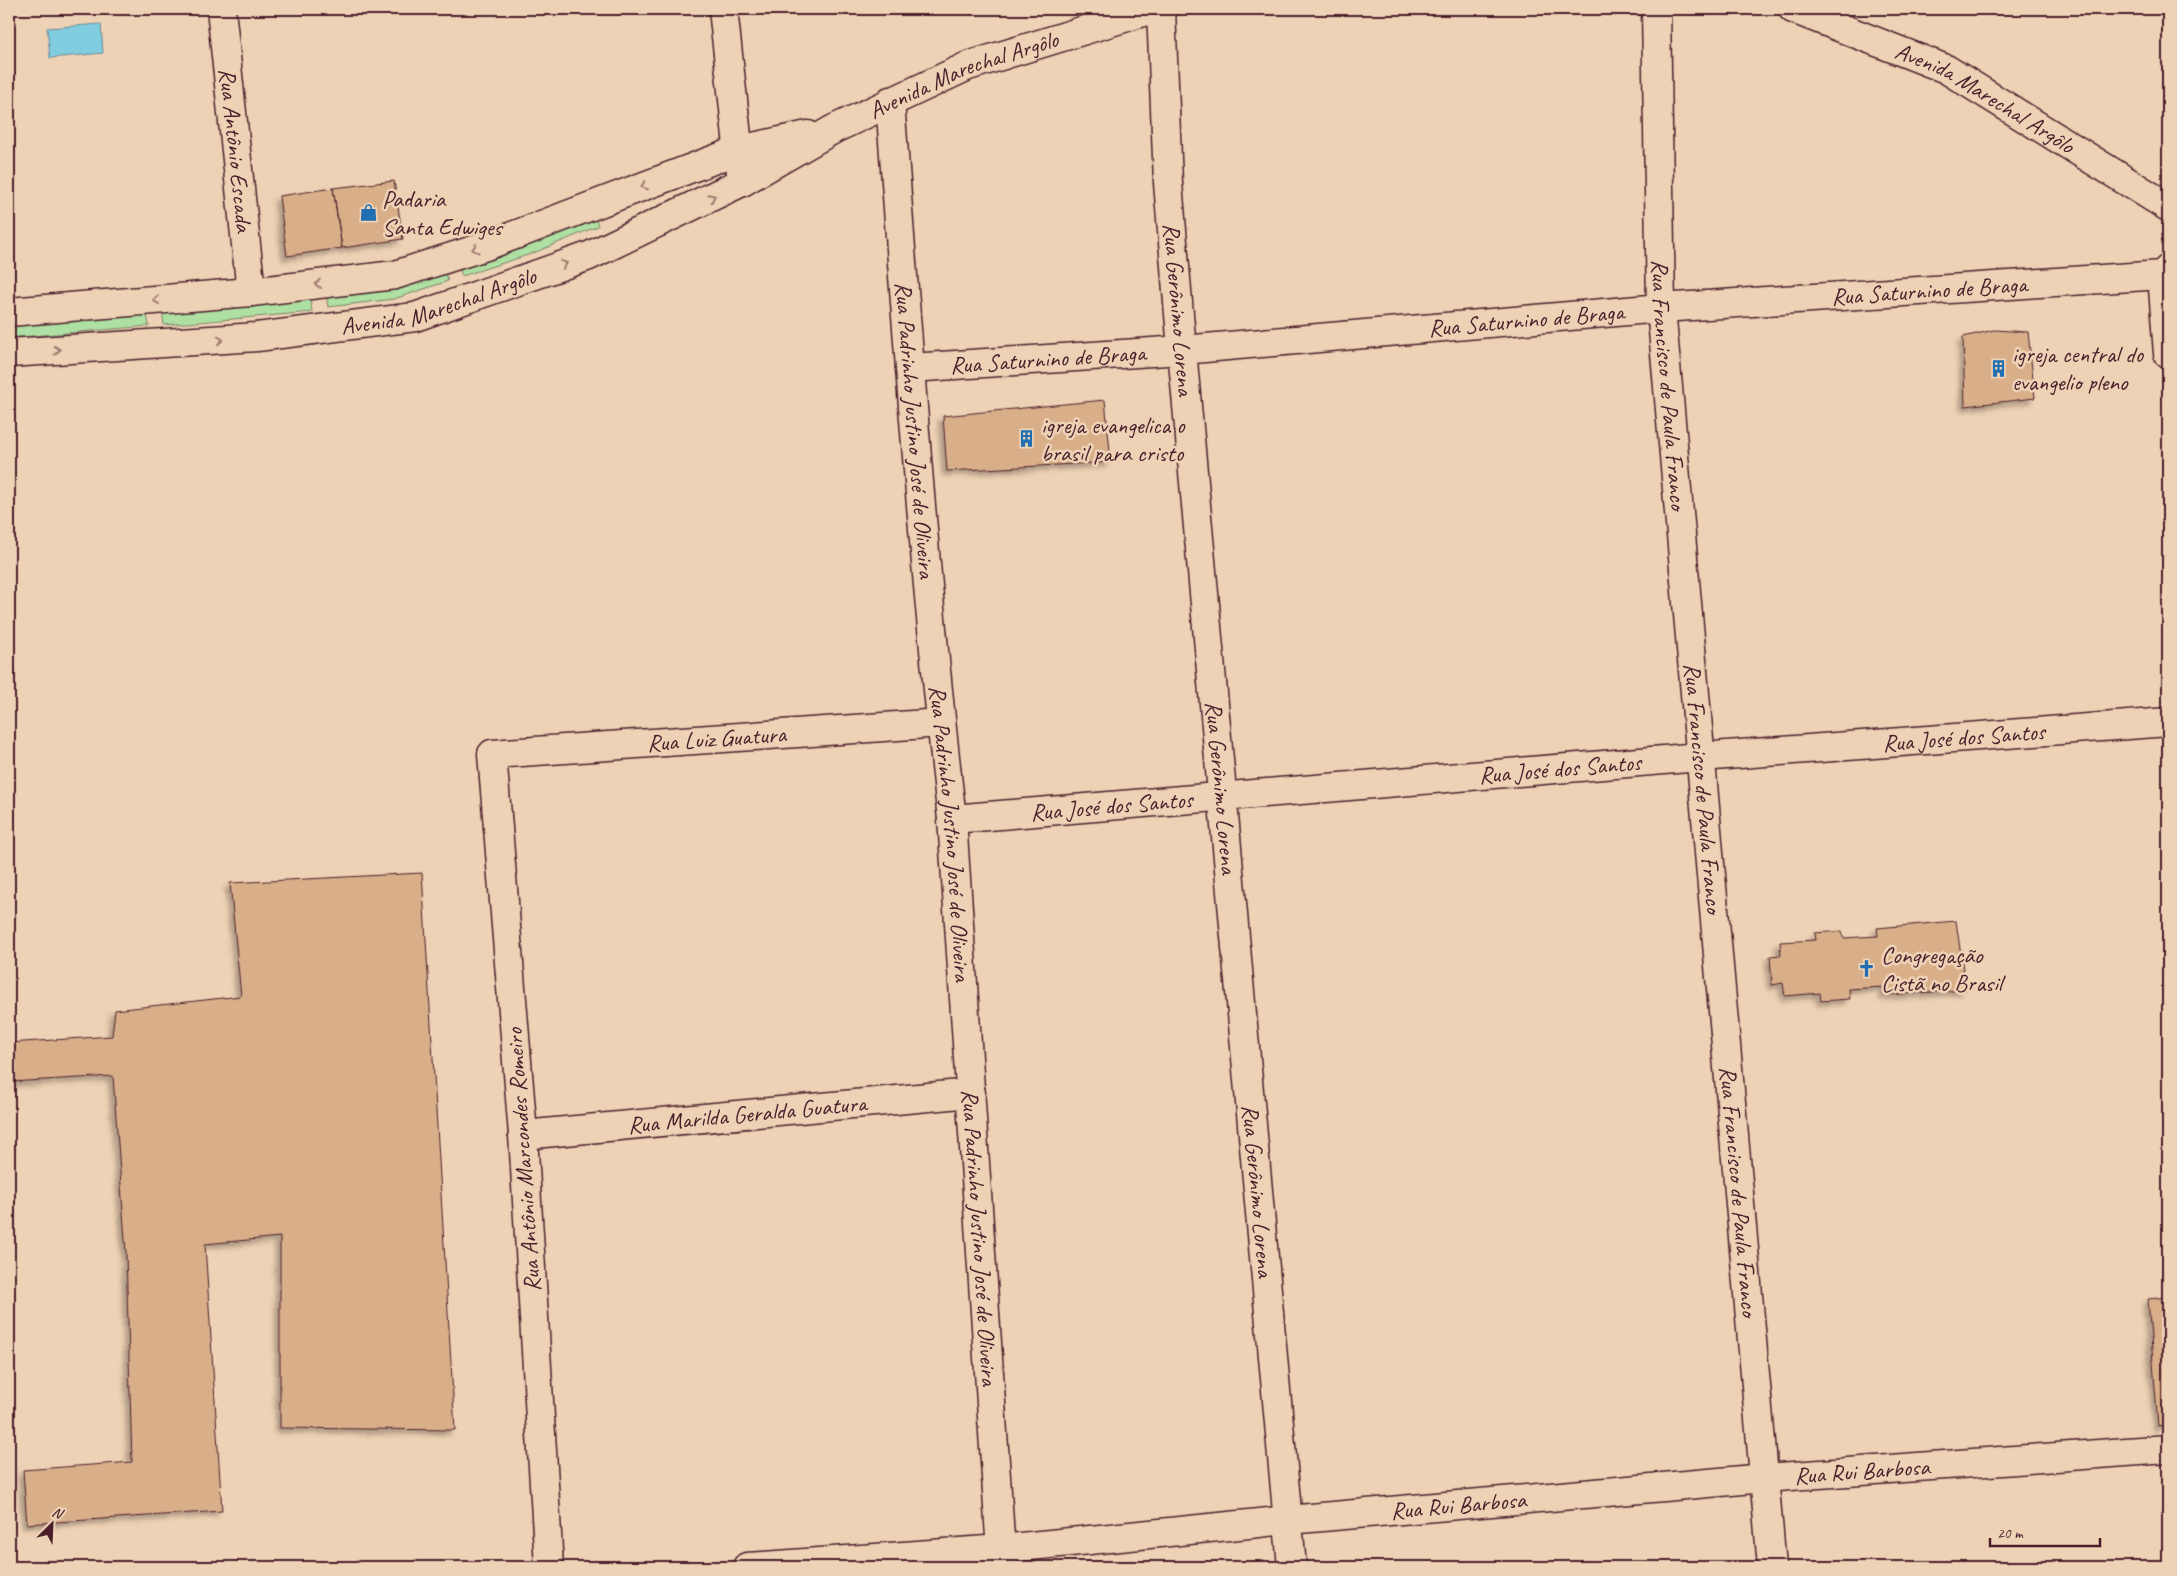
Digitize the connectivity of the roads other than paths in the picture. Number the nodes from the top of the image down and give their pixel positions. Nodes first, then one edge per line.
1 (221, 9) edge
2 (723, 9) edge
3 (1153, 9) edge
4 (1161, 9) edge
5 (1656, 9) edge
6 (1793, 9) edge
7 (890, 101) junction
8 (834, 129) junction
9 (739, 150) junction
10 (742, 182) junction
11 (2168, 207) edge
12 (2165, 272) edge
13 (251, 292) junction
14 (1661, 308) junction
15 (9, 312) edge
16 (1182, 350) junction
17 (9, 353) edge
18 (2168, 354) edge
19 (910, 368) junction
20 (2168, 722) edge
21 (941, 723) junction
22 (492, 754) joint
23 (1700, 757) junction
24 (1221, 798) junction
25 (952, 819) junction
26 (971, 1093) junction
27 (523, 1135) junction
28 (2168, 1449) edge
29 (1765, 1478) junction
30 (1288, 1520) junction
31 (1002, 1558) edge
32 (550, 1567) edge
33 (747, 1567) edge
34 (1292, 1567) edge
35 (1772, 1567) edge

1 - 13 street, Rua Antônio Escada
2 - 9 street
3 - 7 street, Avenida Marechal Argôlo
4 - 16 street, Rua Gerônimo Lorena
5 - 14 street, Rua Francisco de Paula Franco
6 - 11 street, Avenida Marechal Argôlo
7 - 8 street, Avenida Marechal Argôlo
7 - 19 street, Rua Padrinho Justino José de Oliveira
8 - 9 street, Avenida Marechal Argôlo
8 - 10 street, Avenida Marechal Argôlo
9 - 10 street
9 -> 13 street, Avenida Marechal Argôlo
17 -> 10 street, Avenida Marechal Argôlo
12 - 14 street, Rua Saturnino de Braga
12 - 18 street
13 -> 15 street, Avenida Marechal Argôlo
14 - 16 street, Rua Saturnino de Braga
14 - 23 street, Rua Francisco de Paula Franco
16 - 19 street, Rua Saturnino de Braga
16 - 24 street, Rua Gerônimo Lorena
19 - 21 street, Rua Padrinho Justino José de Oliveira
20 - 23 street, Rua José dos Santos
21 - 22 street, Rua Luiz Guatura
21 - 25 street, Rua Padrinho Justino José de Oliveira
22 - 27 street, Rua Antônio Marcondes Romeiro
23 - 24 street, Rua José dos Santos
23 - 29 street, Rua Francisco de Paula Franco
24 - 25 street, Rua José dos Santos
24 - 30 street, Rua Gerônimo Lorena
25 - 26 street, Rua Padrinho Justino José de Oliveira
26 - 27 street, Rua Marilda Geralda Guatura
26 - 31 street, Rua Padrinho Justino José de Oliveira
27 - 32 street, Rua Antônio Marcondes Romeiro
28 - 29 street, Rua Rui Barbosa
29 - 30 street, Rua Rui Barbosa
29 - 35 street, Rua Francisco de Paula Franco
30 - 31 street, Rua Rui Barbosa
30 - 34 street, Rua Gerônimo Lorena
31 - 33 street, Rua Rui Barbosa

